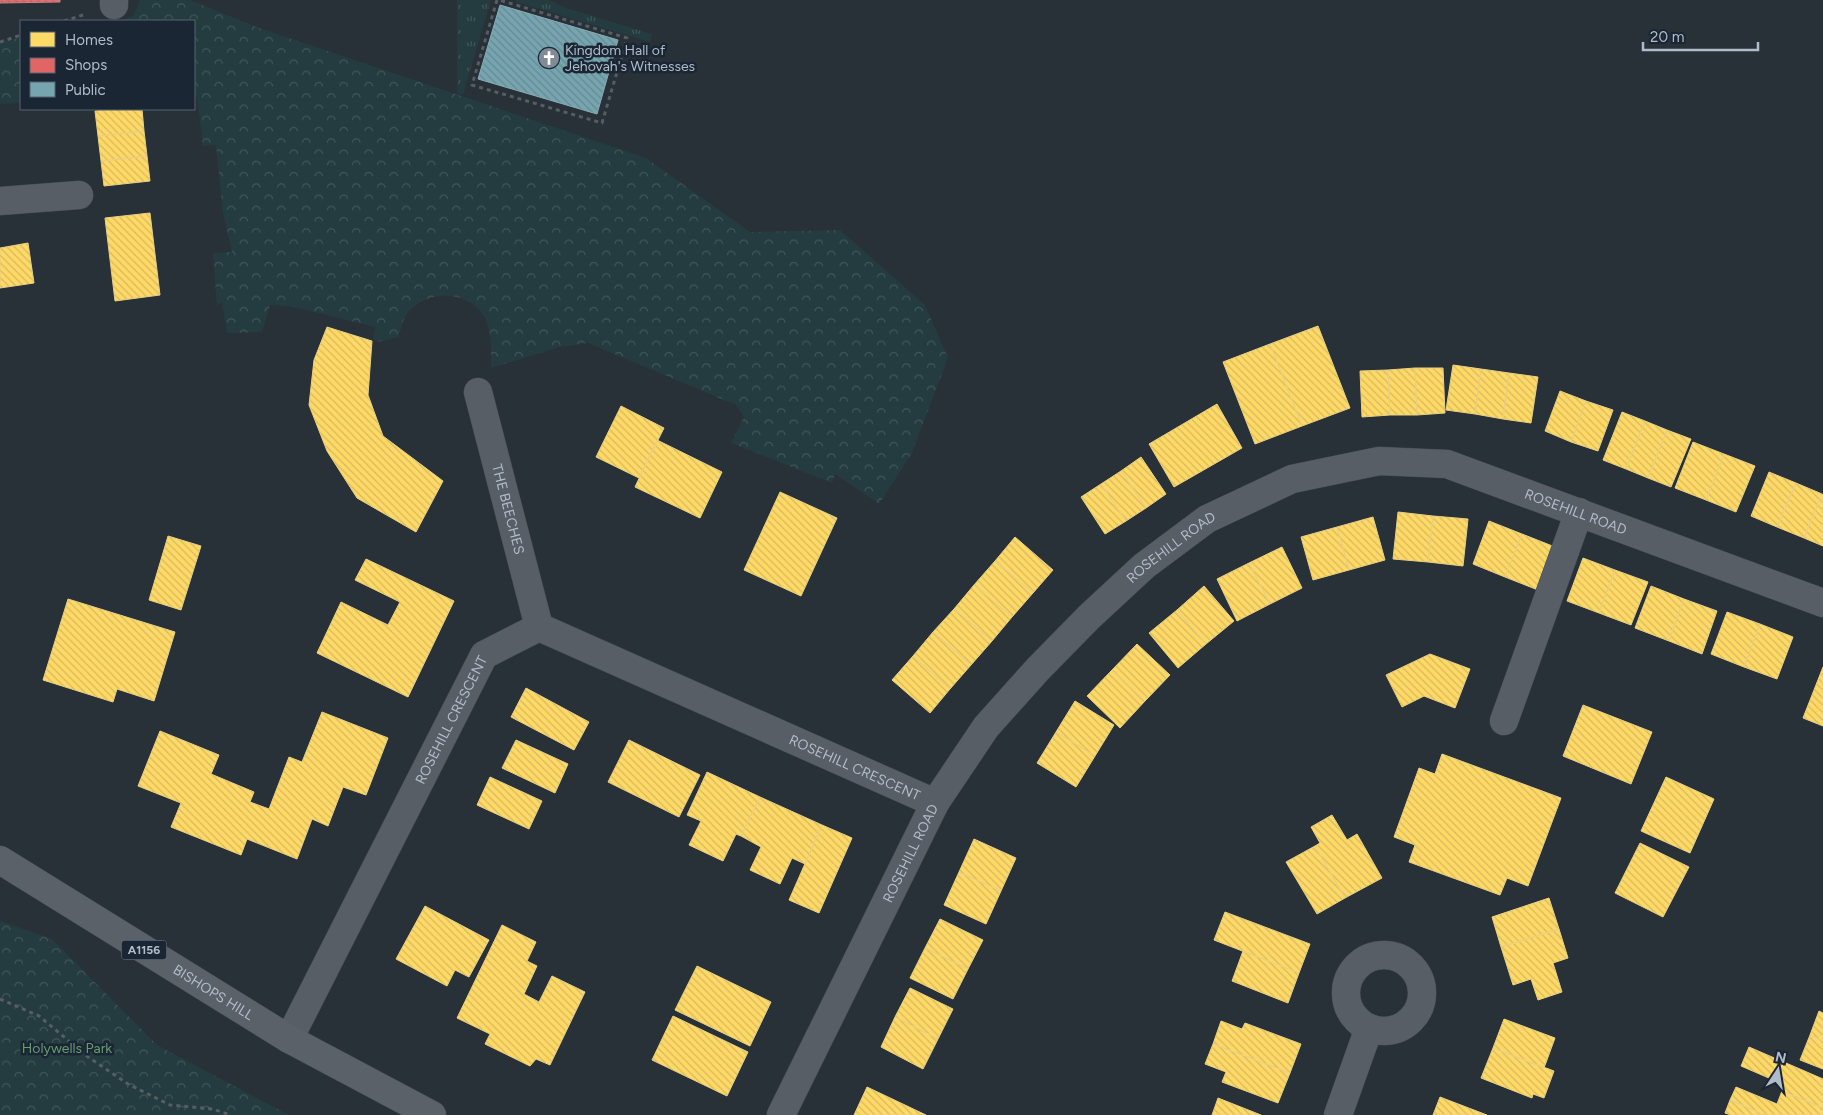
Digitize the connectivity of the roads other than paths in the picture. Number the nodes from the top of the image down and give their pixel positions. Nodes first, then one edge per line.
1 (79, 195) dead end
2 (0, 201) edge
3 (478, 392) dead end
4 (1579, 512) junction
5 (1823, 603) edge
6 (539, 627) junction
7 (1504, 721) dead end
8 (935, 803) junction
9 (0, 860) edge
10 (1369, 1028) dead end
11 (289, 1039) junction
12 (432, 1115) edge
13 (782, 1115) edge
14 (1338, 1115) edge

1 - 2 street
3 - 6 street, THE BEECHES
4 - 5 street, ROSEHILL ROAD
4 - 7 street
4 - 8 street, ROSEHILL ROAD
6 - 8 street, ROSEHILL CRESCENT
6 - 11 street, ROSEHILL CRESCENT
8 - 13 street, ROSEHILL ROAD
9 - 11 main road, BISHOPS HILL / A1156
10 - 14 street
11 - 12 main road, BISHOPS HILL / A1156

